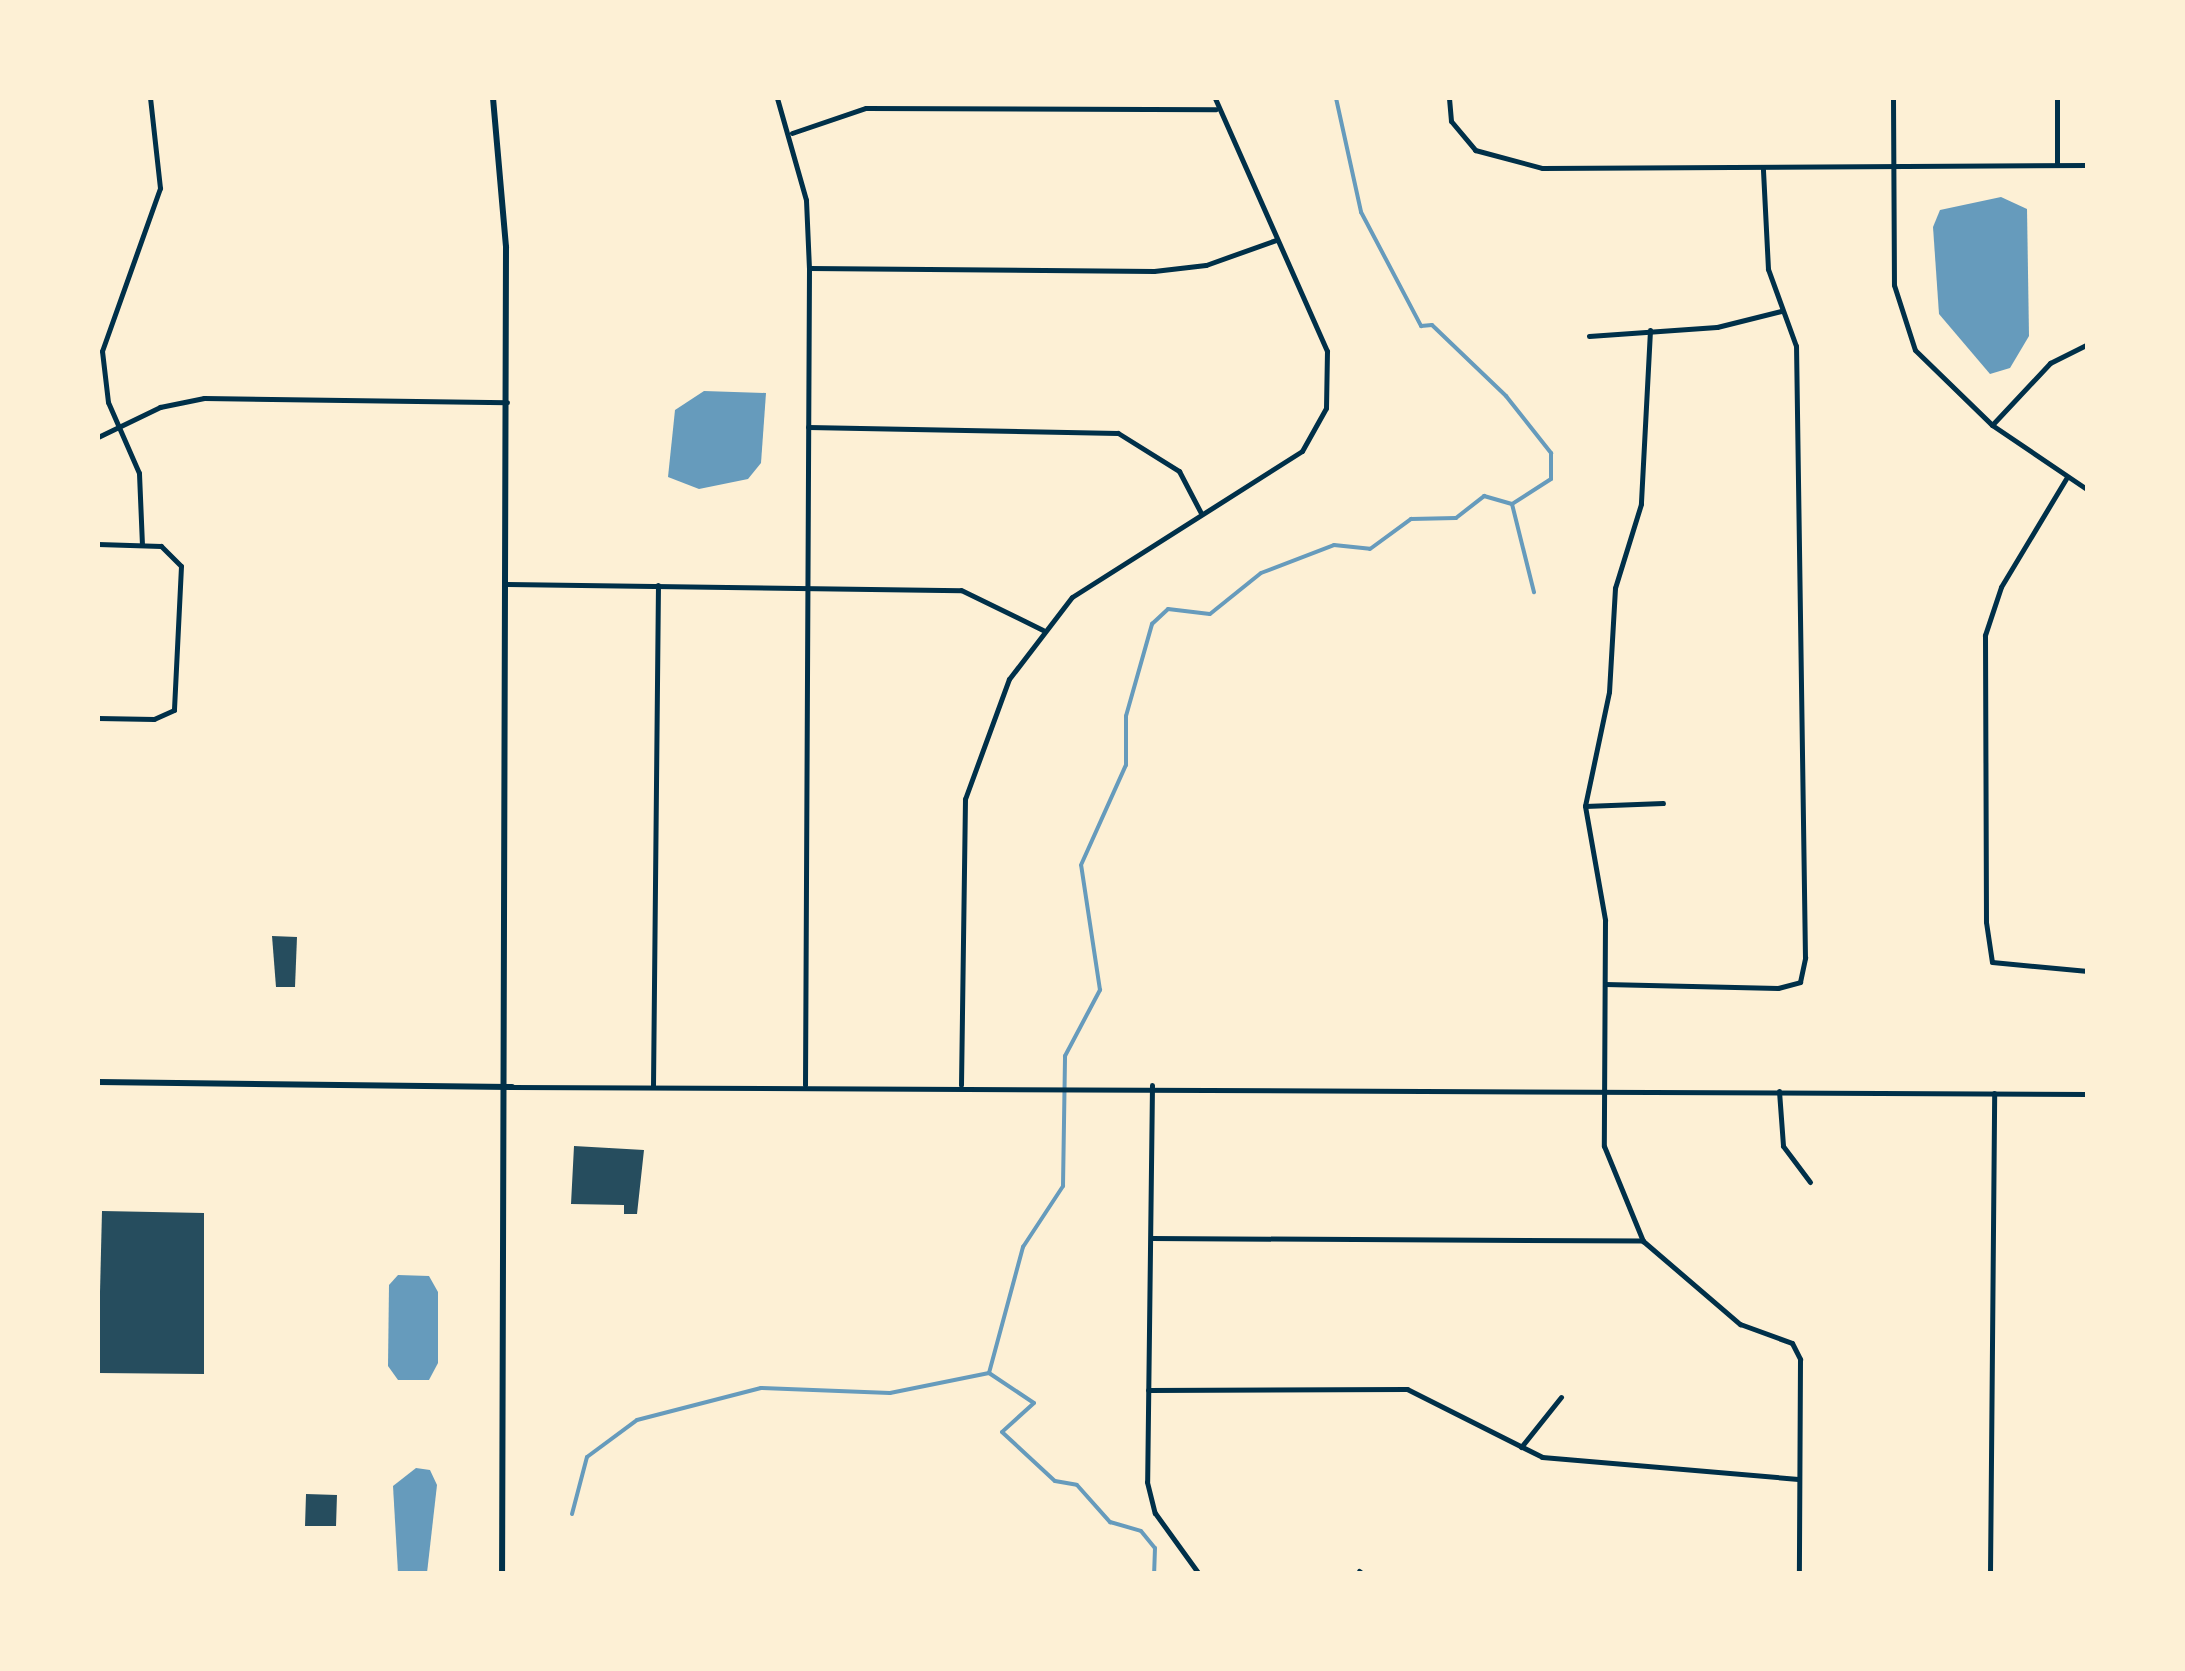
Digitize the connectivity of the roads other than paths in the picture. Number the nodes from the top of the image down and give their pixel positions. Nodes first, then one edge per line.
1 (150, 98) edge
2 (492, 98) edge
3 (778, 98) edge
4 (1215, 98) edge
5 (1449, 98) edge
6 (1893, 98) edge
7 (2057, 98) edge
8 (1216, 110) junction
9 (792, 133) junction
10 (2057, 165) junction
11 (2088, 165) edge
12 (1894, 167) junction
13 (1763, 169) junction
14 (1276, 240) junction
15 (809, 268) junction
16 (1781, 311) junction
17 (1650, 330) junction
18 (1589, 336) dead end
19 (2088, 344) edge
20 (506, 402) junction
21 (1992, 425) junction
22 (808, 426) junction
23 (117, 427) junction
24 (98, 437) edge
25 (2066, 477) junction
26 (2088, 490) edge
27 (1201, 513) junction
28 (98, 544) edge
29 (142, 545) junction
30 (506, 584) junction
31 (658, 585) junction
32 (807, 585) junction
33 (1043, 630) junction
34 (98, 718) edge
35 (1664, 802) dead end
36 (1584, 806) junction
37 (2088, 970) edge
38 (1604, 984) junction
39 (98, 1082) edge
40 (1602, 1085) junction
41 (508, 1086) junction
42 (652, 1086) junction
43 (805, 1086) junction
44 (961, 1086) junction
45 (1152, 1086) junction
46 (1779, 1091) junction
47 (1994, 1093) junction
48 (2088, 1094) edge
49 (1810, 1182) dead end
50 (1151, 1238) junction
51 (1643, 1241) junction
52 (1148, 1390) junction
53 (1561, 1398) dead end
54 (1521, 1447) junction
55 (1799, 1479) junction
56 (502, 1574) edge
57 (1199, 1574) edge
58 (1799, 1574) edge
59 (1990, 1574) edge

1 - 23 street
2 - 20 main road
3 - 9 street
4 - 8 street
5 - 13 street
6 - 12 street
7 - 10 street
8 - 9 street
8 - 14 street
9 - 15 street
10 - 11 street
10 - 12 street
12 - 13 street
12 - 21 street
13 - 16 street
14 - 15 street
14 - 27 street
15 - 22 street
16 - 17 street
16 - 38 street
17 - 18 street
17 - 36 street
19 - 21 street
20 - 23 street
20 - 30 main road
21 - 25 street
22 - 27 street
22 - 32 street
23 - 24 street
23 - 29 street
25 - 26 street
25 - 37 street
27 - 33 street
28 - 29 street
29 - 34 street
30 - 31 street
30 - 41 main road
31 - 32 street
31 - 42 street
32 - 33 street
32 - 43 street
33 - 44 street
35 - 36 street
36 - 38 street
38 - 40 street
39 - 41 main road
40 - 45 street
40 - 46 street
40 - 51 street
41 - 42 street
41 - 56 main road
42 - 43 street
43 - 44 street
44 - 45 street
45 - 50 street
46 - 47 street
46 - 49 street
47 - 48 street
47 - 59 street
50 - 51 street
50 - 52 street
51 - 55 street
52 - 54 street
52 - 57 street
53 - 54 street
54 - 55 street
55 - 58 street

